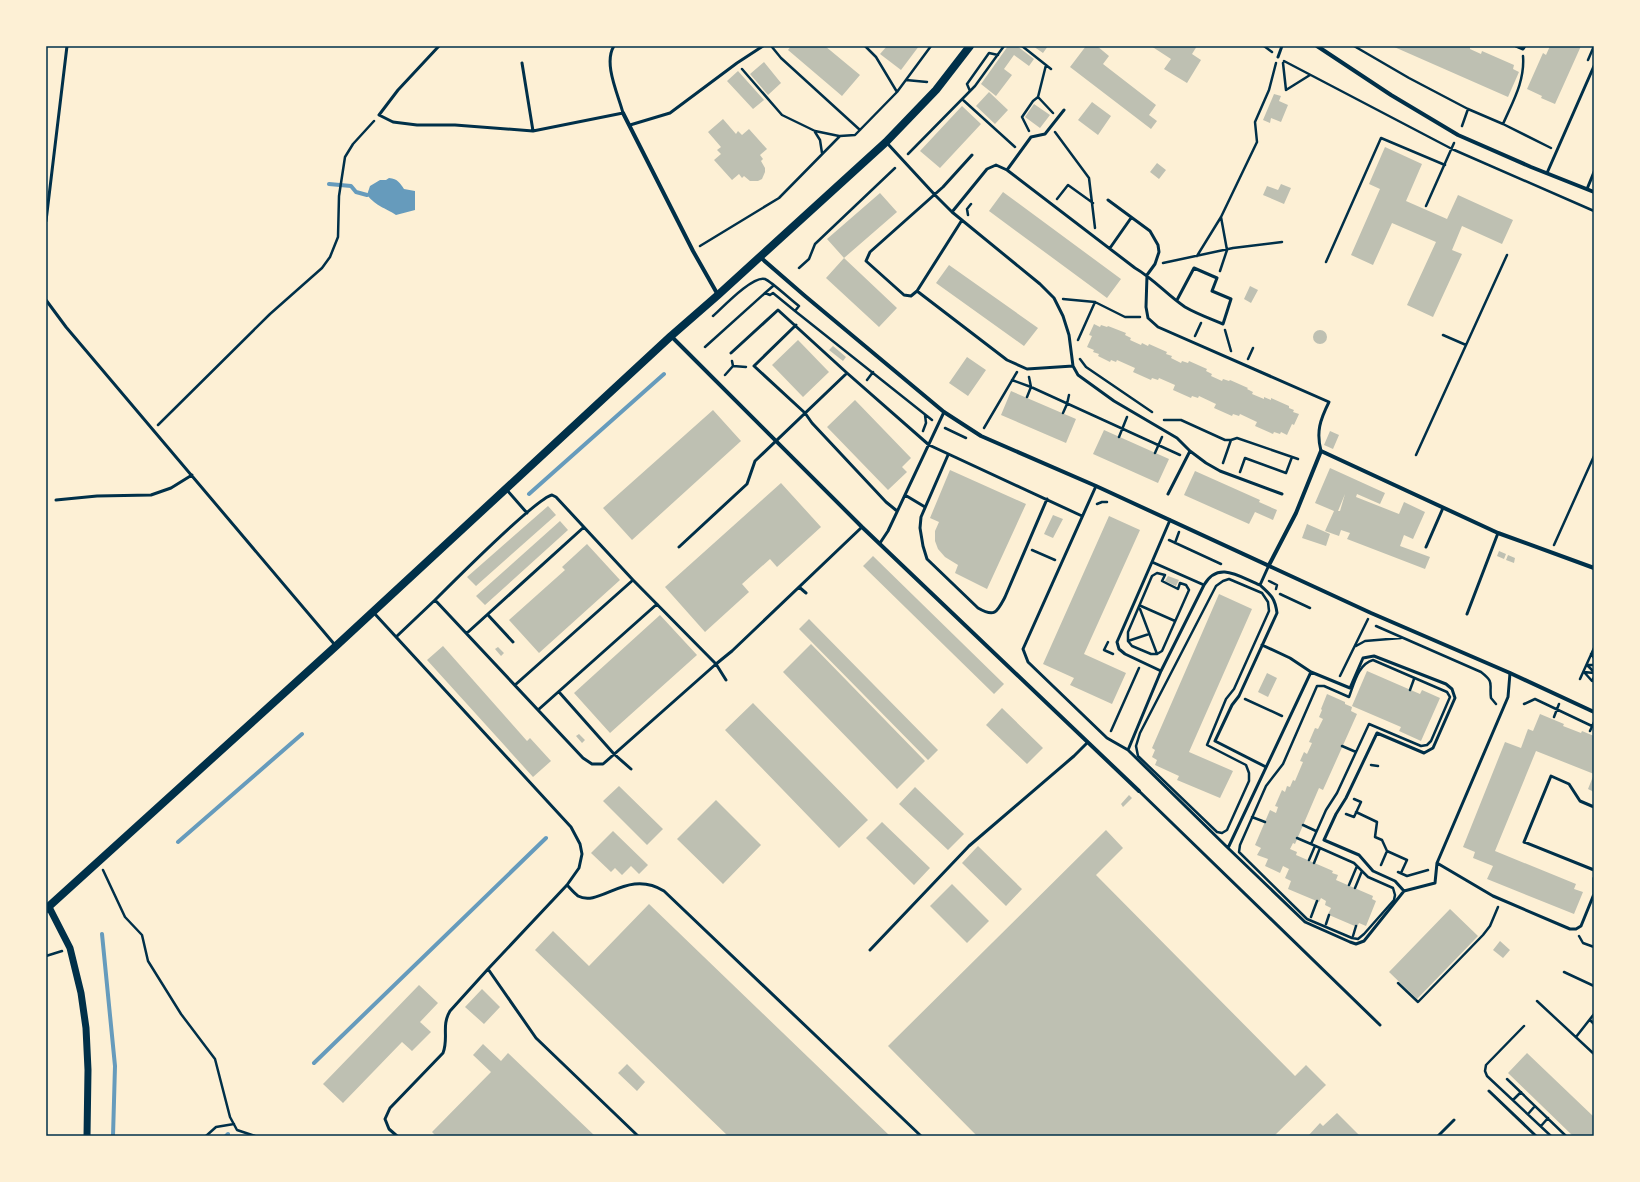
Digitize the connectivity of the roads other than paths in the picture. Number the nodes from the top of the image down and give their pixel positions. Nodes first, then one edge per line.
1 (67, 46) edge
2 (439, 46) edge
3 (614, 46) edge
4 (763, 46) edge
5 (970, 46) edge
6 (1282, 46) edge
7 (1317, 46) edge
8 (1516, 46) edge
9 (1524, 48) edge
10 (1278, 57) road end
11 (522, 63) dead end
12 (1594, 66) edge
13 (1064, 110) dead end
14 (623, 113) junction
15 (630, 125) junction
16 (533, 131) junction
17 (886, 142) junction
18 (972, 155) dead end
19 (1006, 170) junction
20 (1594, 172) edge
21 (1547, 173) junction
22 (1587, 189) junction
23 (1594, 192) edge
24 (935, 195) junction
25 (1108, 200) dead end
26 (952, 212) junction
27 (1131, 218) junction
28 (962, 220) junction
29 (46, 221) edge
30 (1110, 248) junction
31 (760, 257) junction
32 (1147, 275) junction
33 (917, 291) junction
34 (718, 295) junction
35 (46, 300) edge
36 (1177, 300) junction
37 (796, 325) junction
38 (671, 336) junction
39 (731, 354) road end
40 (1072, 366) junction
41 (847, 374) junction
42 (944, 412) junction
43 (805, 413) junction
44 (776, 442) junction
45 (929, 445) junction
46 (1190, 451) junction
47 (1321, 452) junction
48 (948, 455) junction
49 (192, 475) junction
50 (1096, 486) junction
51 (506, 489) junction
52 (905, 494) junction
53 (1168, 494) dead end
54 (1282, 494) dead end
55 (1046, 499) junction
56 (56, 500) dead end
57 (925, 507) junction
58 (1443, 508) junction
59 (897, 511) junction
60 (527, 513) junction
61 (1082, 516) junction
62 (1170, 520) junction
63 (862, 526) junction
64 (584, 527) junction
65 (1498, 533) junction
66 (880, 543) junction
67 (679, 547) dead end
68 (1426, 547) dead end
69 (1152, 562) junction
70 (1269, 565) junction
71 (1594, 568) edge
72 (633, 580) junction
73 (1204, 585) junction
74 (1260, 585) junction
75 (799, 587) junction
76 (806, 593) dead end
77 (435, 600) junction
78 (657, 604) junction
79 (373, 612) junction
80 (1467, 614) dead end
81 (488, 615) junction
82 (466, 634) junction
83 (396, 637) junction
84 (513, 642) dead end
85 (1262, 645) junction
86 (336, 646) junction
87 (716, 664) junction
88 (1161, 671) junction
89 (1311, 672) junction
90 (1510, 673) junction
91 (726, 680) dead end
92 (515, 685) junction
93 (559, 692) junction
94 (538, 710) junction
95 (1594, 712) edge
96 (1087, 743) junction
97 (1128, 750) junction
98 (614, 754) junction
99 (1266, 767) junction
100 (631, 769) dead end
101 (1139, 791) joint
102 (1594, 807) edge
103 (1228, 848) junction
104 (1437, 863) junction
105 (1594, 870) edge
106 (1594, 878) edge
107 (567, 885) junction
108 (1404, 891) junction
109 (1594, 894) edge
110 (47, 908) edge
111 (870, 950) dead end
112 (488, 968) junction
113 (1380, 1025) dead end
114 (1490, 1091) dead end
115 (1454, 1120) dead end
116 (87, 1136) edge
117 (396, 1136) edge
118 (638, 1136) edge
119 (921, 1136) edge
120 (1438, 1136) edge
121 (1536, 1136) edge

1 - 29 lane
2 - 16 lane
3 - 14 lane
4 - 15 lane
5 - 17 main road
6 - 10 lane
7 - 21 street
8 - 9 lane
11 - 16 lane
12 - 21 lane
13 - 19 lane
14 - 15 street
14 - 16 lane
15 - 34 street
17 - 24 lane
17 - 31 main road
18 - 24 lane
19 - 26 lane
19 - 30 lane
20 - 22 lane
21 - 22 street
22 - 23 street
24 - 26 lane
24 - 33 lane
25 - 27 lane
26 - 28 lane
27 - 30 lane
27 - 32 lane
28 - 33 lane
28 - 40 lane
30 - 32 lane
31 - 34 main road
31 - 42 street
32 - 36 lane
32 - 47 lane
33 - 40 lane
34 - 38 main road
35 - 49 lane
36 - 36 lane
37 - 39 lane
37 - 41 lane
37 - 43 lane
38 - 44 street
38 - 51 main road
40 - 46 lane
41 - 43 lane
41 - 45 lane
42 - 45 lane
42 - 50 street
43 - 44 lane
43 - 59 lane
44 - 63 street
44 - 67 lane
45 - 48 lane
45 - 52 lane
46 - 53 lane
46 - 54 lane
47 - 58 street
47 - 70 street
48 - 55 lane
48 - 57 lane
49 - 56 lane
49 - 86 lane
50 - 61 lane
50 - 62 street
51 - 60 lane
51 - 79 main road
52 - 57 lane
52 - 59 lane
55 - 57 lane
55 - 61 lane
58 - 65 street
58 - 68 lane
59 - 66 lane
60 - 64 lane
60 - 77 lane
61 - 97 lane
62 - 69 lane
62 - 70 street
63 - 66 street
63 - 75 lane
64 - 72 lane
64 - 81 lane
65 - 71 street
65 - 80 lane
66 - 96 street
69 - 73 lane
69 - 88 lane
70 - 74 lane
70 - 90 street
72 - 78 lane
72 - 92 lane
73 - 74 lane
73 - 88 lane
74 - 85 lane
75 - 76 lane
75 - 87 lane
77 - 82 lane
77 - 83 lane
78 - 87 lane
78 - 93 lane
79 - 83 lane
79 - 86 main road
81 - 82 lane
81 - 84 lane
82 - 92 lane
83 - 107 lane
85 - 89 lane
85 - 99 lane
86 - 110 main road
87 - 91 lane
87 - 98 lane
88 - 97 lane
89 - 99 lane
89 - 108 lane
90 - 95 street
90 - 104 lane
92 - 94 lane
93 - 94 lane
93 - 98 lane
94 - 98 lane
96 - 101 street
96 - 111 lane
97 - 103 lane
98 - 100 lane
99 - 103 lane
101 - 113 lane
102 - 105 lane
103 - 108 lane
104 - 108 lane
104 - 109 lane
106 - 109 lane
107 - 112 lane
107 - 119 lane
110 - 116 street
112 - 117 lane
112 - 118 lane
114 - 121 lane
115 - 120 lane

